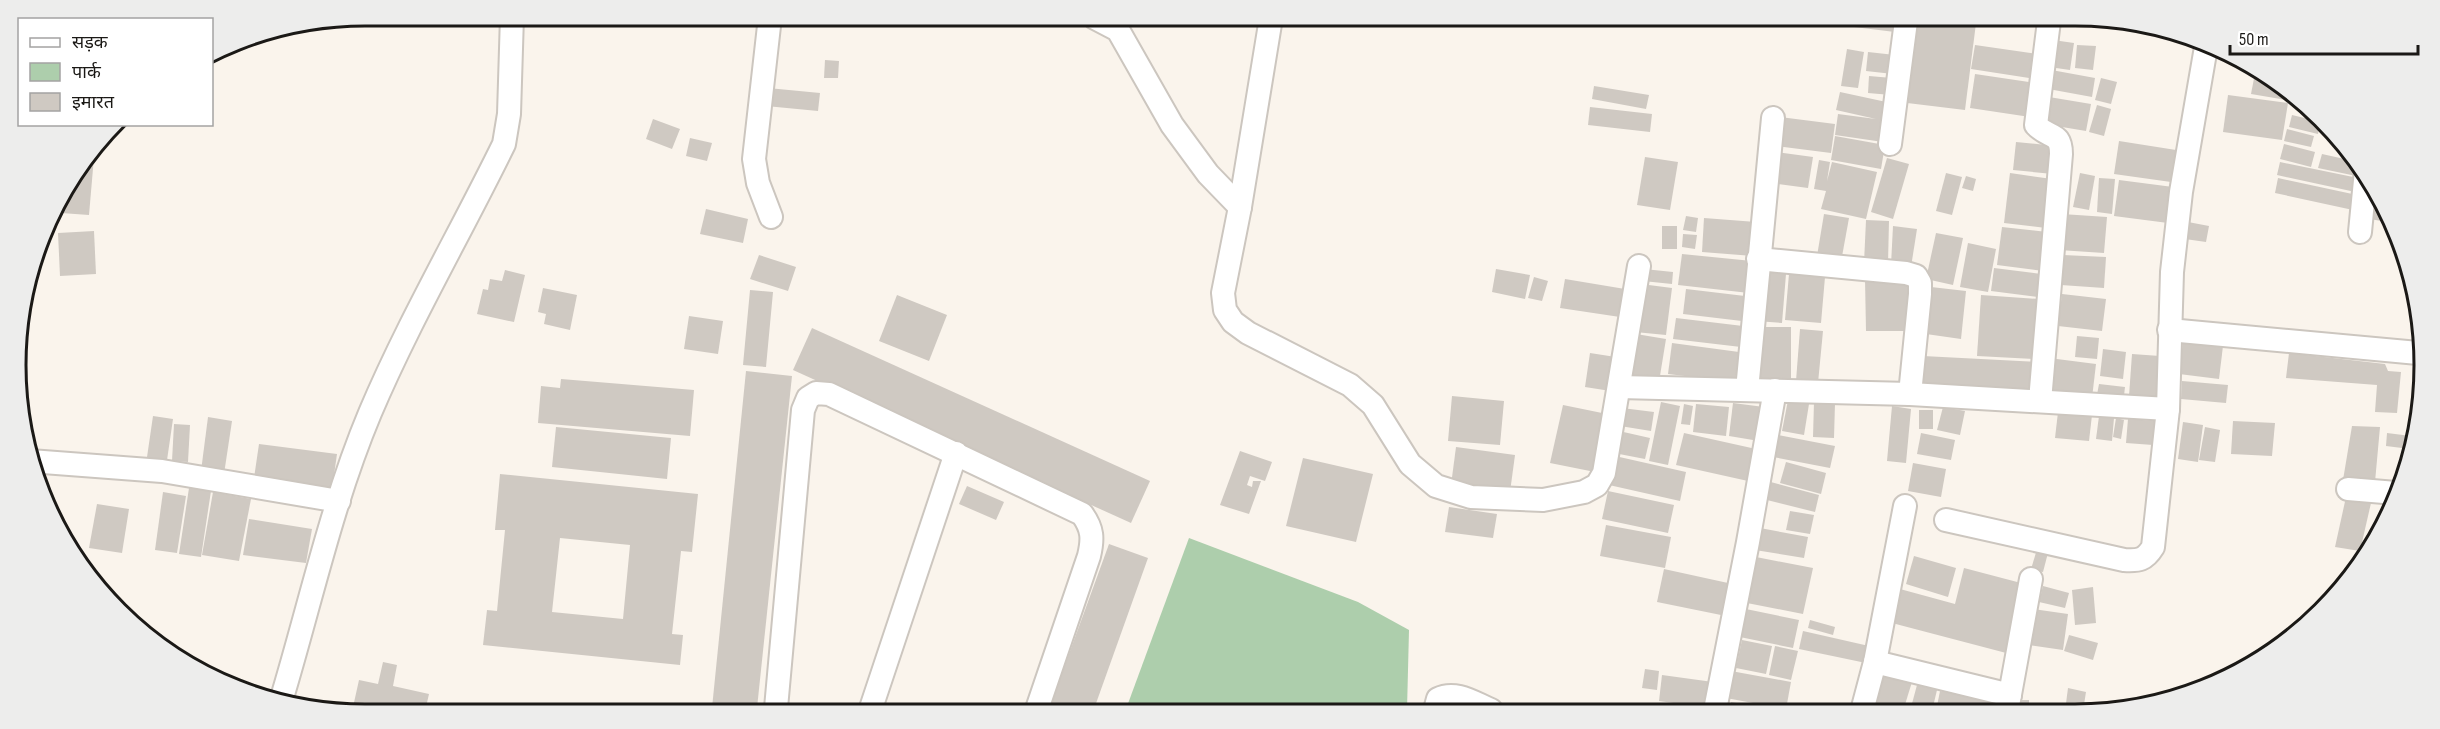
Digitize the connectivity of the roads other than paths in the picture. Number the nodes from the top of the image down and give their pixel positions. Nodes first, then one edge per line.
1 (512, 26) edge
2 (770, 26) edge
3 (1110, 26) edge
4 (1270, 26) edge
5 (1905, 26) edge
6 (2048, 26) edge
7 (2205, 51) edge
8 (1773, 118) dead end
9 (1890, 144) dead end
10 (2364, 188) edge
11 (1240, 207) junction
12 (771, 217) dead end
13 (2360, 232) dead end
14 (1758, 259) junction
15 (1639, 266) dead end
16 (2169, 330) junction
17 (2414, 353) edge
18 (1619, 387) junction
19 (1747, 390) junction
20 (1775, 390) junction
21 (1910, 394) junction
22 (2040, 401) junction
23 (2168, 409) junction
24 (956, 453) junction
25 (40, 462) edge
26 (2348, 489) dead end
27 (2390, 492) edge
28 (339, 501) junction
29 (1905, 506) dead end
30 (1946, 520) dead end
31 (2031, 579) dead end
32 (1875, 662) junction
33 (283, 693) edge
34 (2008, 703) edge
35 (776, 704) edge
36 (872, 704) edge
37 (1039, 704) edge
38 (1437, 704) edge
39 (1477, 704) edge
40 (1716, 704) edge
41 (1864, 704) edge

1 - 28 street
2 - 12 street
3 - 11 street
4 - 11 street
5 - 9 street
6 - 22 street
7 - 16 street
8 - 14 street
10 - 13 street
11 - 18 street
14 - 19 street
14 - 21 street
15 - 18 street
16 - 17 street
16 - 23 street
18 - 19 street
19 - 20 street
20 - 21 street
20 - 40 street
21 - 22 street
22 - 23 street
23 - 30 street
24 - 35 street
24 - 36 street
24 - 37 street
25 - 28 street
26 - 27 street
28 - 33 street
29 - 32 street
31 - 34 street
32 - 34 street
32 - 41 street
38 - 39 street

